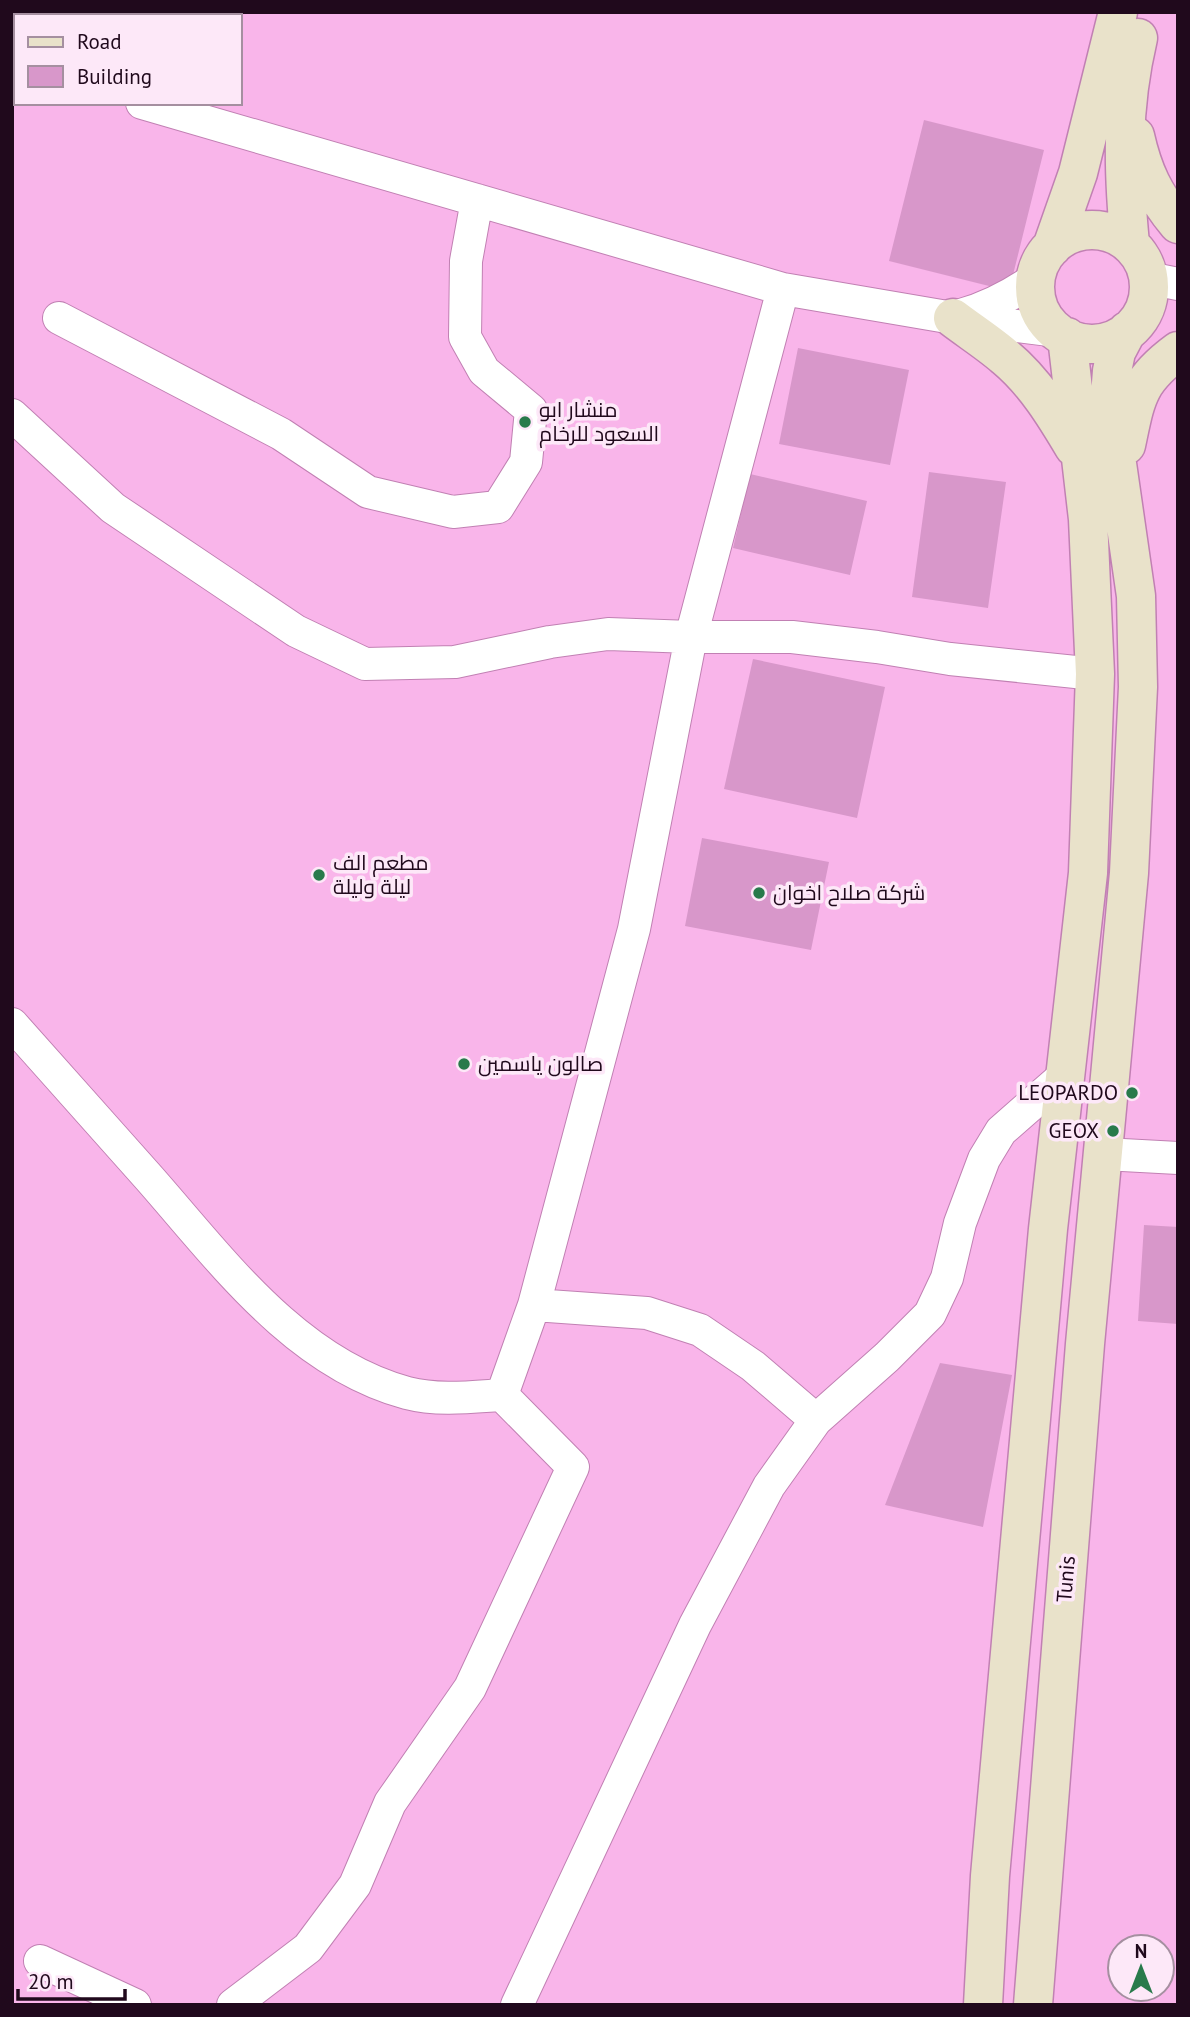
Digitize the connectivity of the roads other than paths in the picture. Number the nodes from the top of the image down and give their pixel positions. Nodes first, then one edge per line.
1 (1118, 12) edge
2 (1144, 12) edge
3 (1126, 99) junction
4 (149, 105) edge
5 (477, 200) junction
6 (1178, 224) edge
7 (1130, 244) junction
8 (1044, 262) junction
9 (1163, 281) edge
10 (783, 289) junction
11 (60, 318) dead end
12 (953, 318) junction
13 (1127, 331) junction
14 (1062, 334) junction
15 (1178, 351) edge
16 (12, 415) edge
17 (1080, 457) junction
18 (1119, 478) junction
19 (691, 637) junction
20 (1095, 674) junction
21 (12, 1024) edge
22 (1065, 1075) junction
23 (1104, 1153) junction
24 (1178, 1158) edge
25 (534, 1305) junction
26 (502, 1395) junction
27 (816, 1420) junction
28 (40, 1961) dead end
29 (135, 2005) edge
30 (233, 2005) edge
31 (517, 2005) edge
32 (983, 2005) edge
33 (1033, 2005) edge

1 - 8 main road
2 - 3 main road
3 - 6 main road
3 - 7 main road
4 - 5 street
5 - 10 street
5 - 11 street
7 - 8 main road
7 - 9 main road
8 - 12 street
8 - 14 main road
9 - 13 main road
10 - 12 street
10 - 19 street
12 - 14 street
12 - 17 main road
13 - 14 main road
13 - 18 main road, Tunis
14 - 17 main road
15 - 18 main road
16 - 19 street
17 - 20 main road
18 - 23 main road, Tunis
19 - 20 street
19 - 25 street
20 - 22 main road
21 - 26 street
22 - 27 street
22 - 32 main road
23 - 24 street
23 - 33 main road, Tunis
25 - 26 street
25 - 27 street
26 - 30 street
27 - 31 street
28 - 29 street

